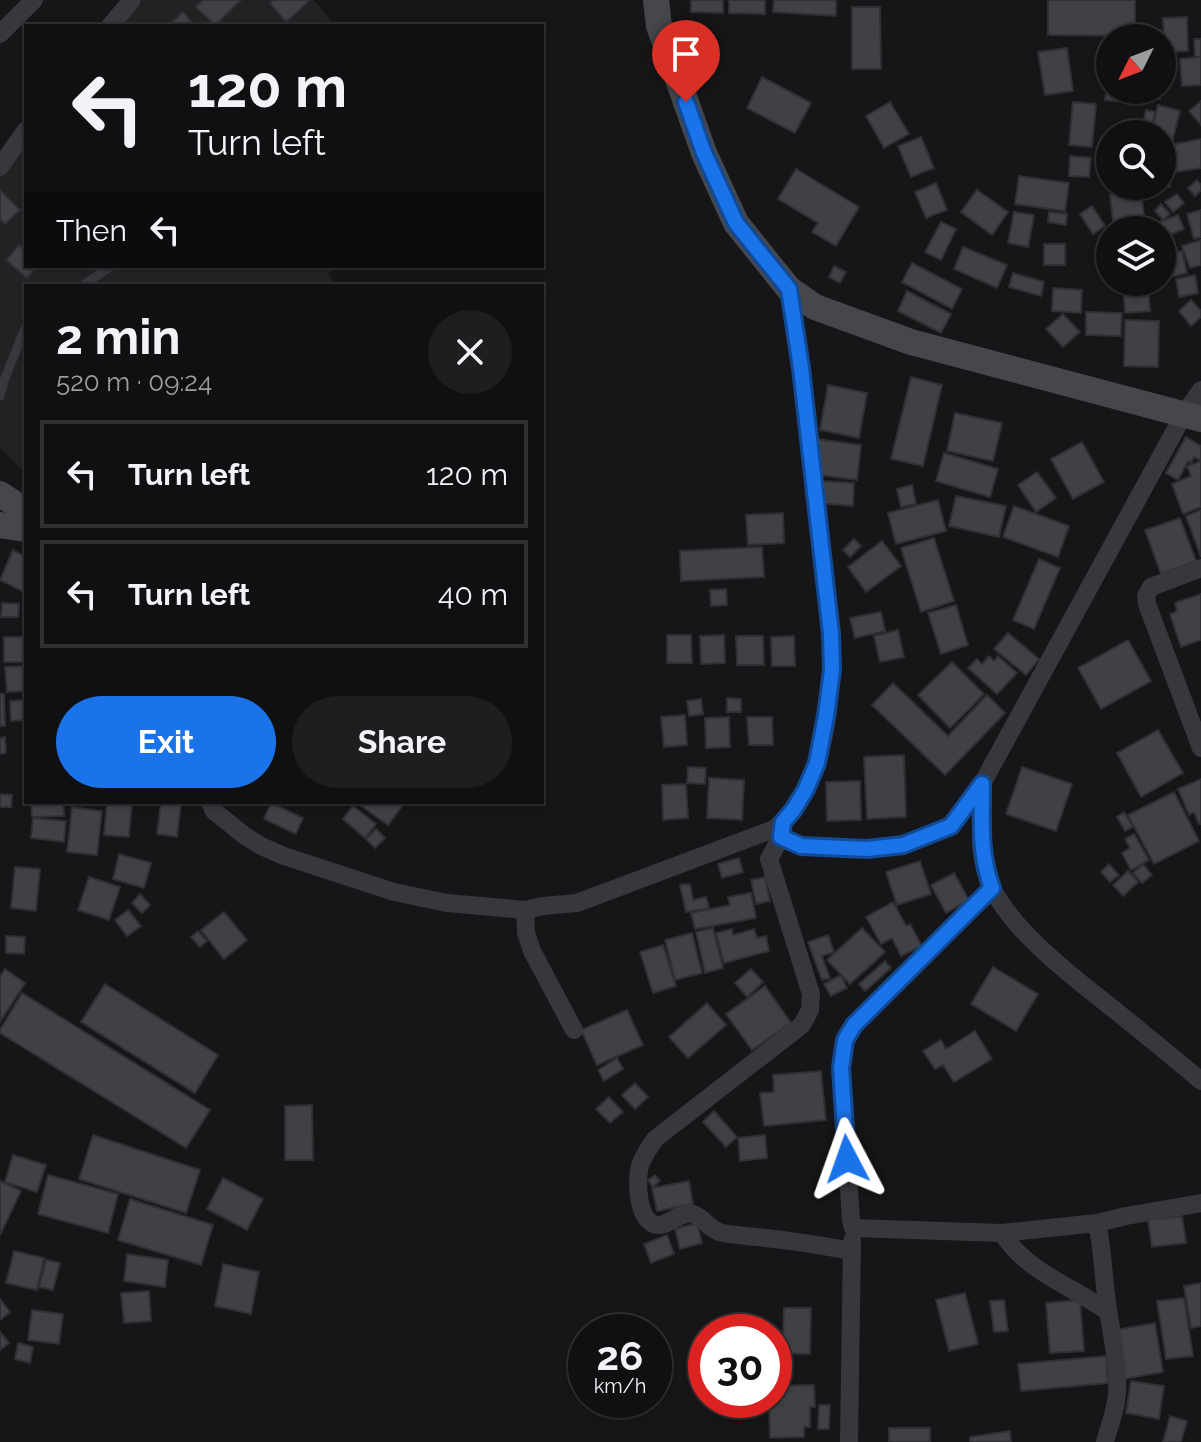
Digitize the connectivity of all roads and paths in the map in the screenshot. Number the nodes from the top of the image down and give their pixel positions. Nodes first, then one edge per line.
1 (34, 0) edge
2 (132, 0) edge
3 (656, 0) edge
4 (112, 24) edge
5 (0, 34) edge
6 (24, 133) edge
7 (0, 167) edge
8 (108, 268) edge
9 (85, 284) edge
10 (789, 289) junction
11 (24, 331) edge
12 (1201, 390) edge
13 (0, 396) edge
14 (1193, 416) edge
15 (0, 494) edge
16 (24, 512) edge
17 (0, 525) edge
18 (24, 529) edge
19 (1201, 568) edge
20 (1201, 748) edge
21 (982, 784) junction
22 (211, 804) edge
23 (782, 830) junction
24 (992, 888) junction
25 (525, 910) junction
26 (574, 1030) dead end
27 (1201, 1081) edge
28 (1201, 1203) edge
29 (1097, 1223) junction
30 (853, 1228) junction
31 (1002, 1233) junction
32 (852, 1251) junction
33 (1108, 1312) junction
34 (849, 1442) edge
35 (1105, 1442) edge

1 - 5 street
2 - 4 street
3 - 10 street
6 - 7 street
8 - 9 lane
10 - 14 street
10 - 23 street
11 - 13 lane
12 - 14 street
14 - 21 street
15 - 16 street
17 - 18 street
19 - 20 street
21 - 23 street
21 - 24 street
22 - 25 street
23 - 25 street
23 - 32 street
24 - 27 street
24 - 30 street
25 - 26 street
28 - 29 street
29 - 31 street
29 - 33 street
30 - 31 street
30 - 32 street
31 - 33 street
32 - 34 street
33 - 35 street

